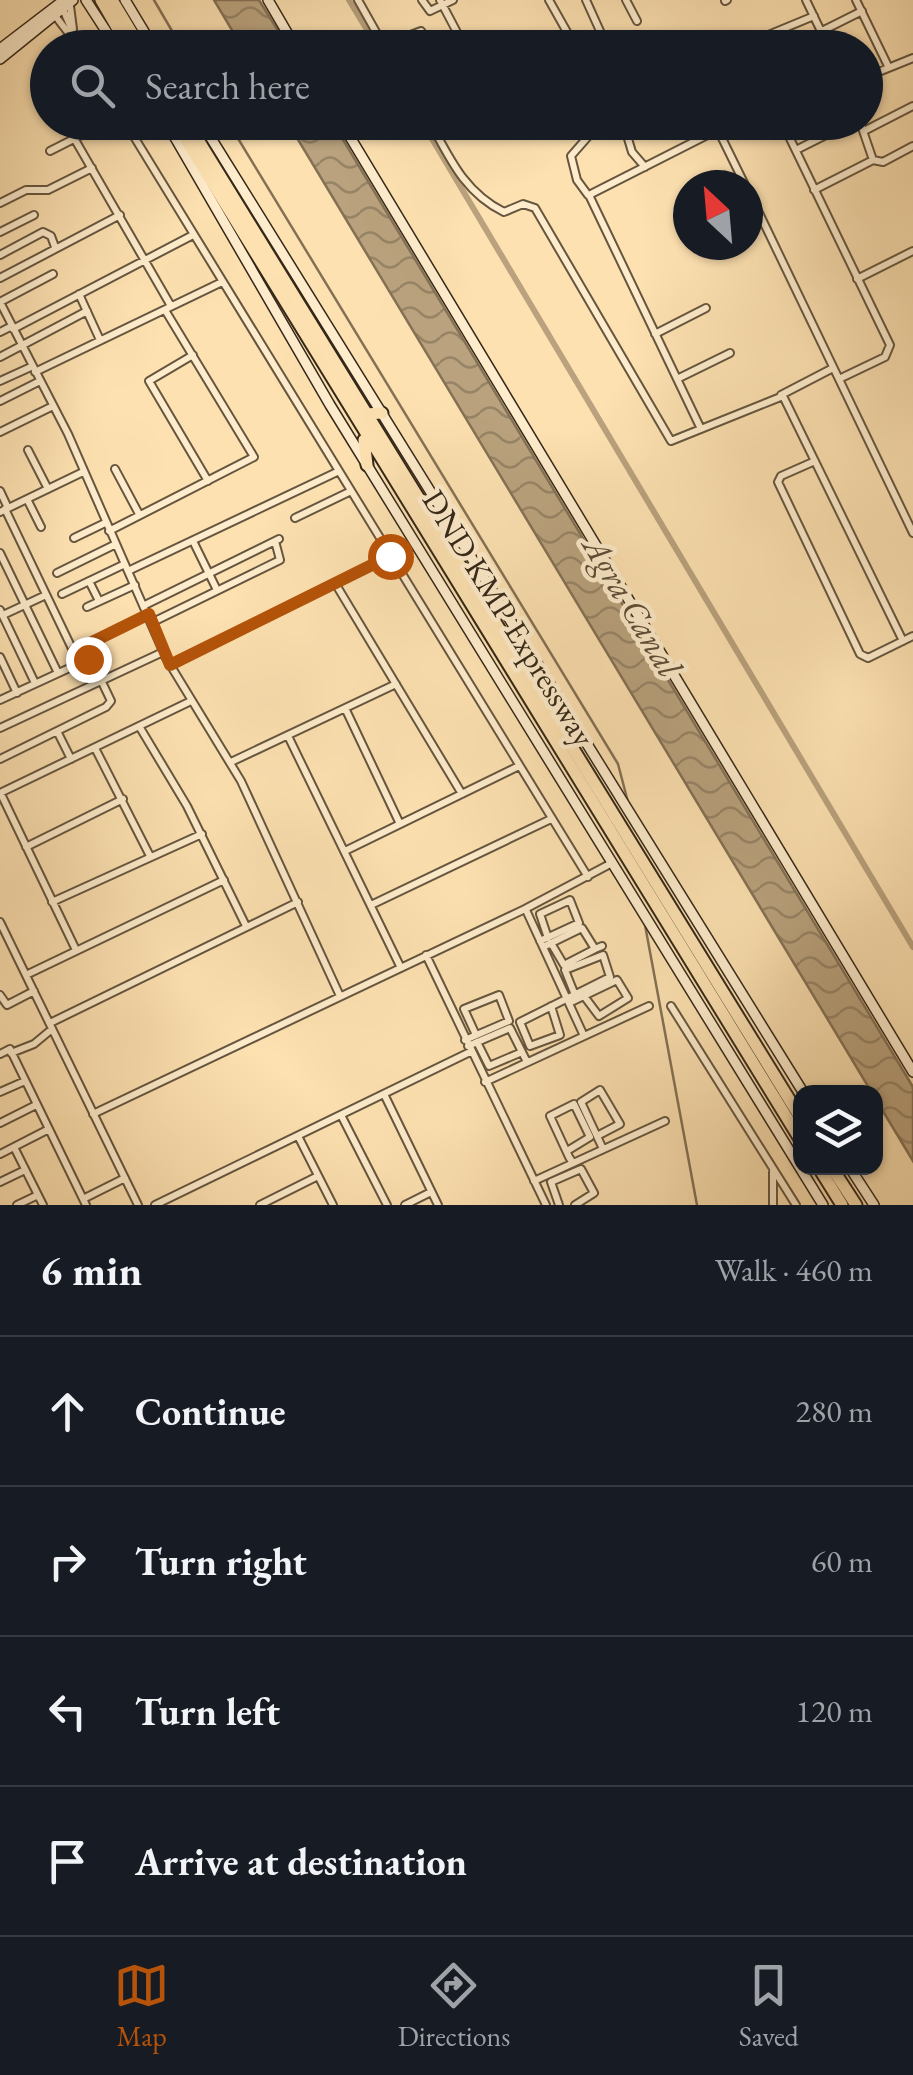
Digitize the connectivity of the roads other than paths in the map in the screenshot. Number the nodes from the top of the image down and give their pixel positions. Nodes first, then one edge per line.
1 (86, 0) edge
2 (101, 0) edge
3 (112, 0) edge
4 (125, 0) edge
5 (268, 0) edge
6 (358, 0) edge
7 (422, 0) edge
8 (453, 0) edge
9 (549, 0) edge
10 (586, 0) edge
11 (626, 0) edge
12 (806, 0) edge
13 (856, 0) edge
14 (442, 3) edge
15 (63, 7) edge
16 (862, 11) junction
17 (814, 16) junction
18 (637, 21) dead end
19 (47, 24) junction
20 (39, 30) edge
21 (64, 30) edge
22 (105, 30) edge
23 (119, 30) edge
24 (130, 30) edge
25 (143, 30) edge
26 (286, 30) edge
27 (375, 30) edge
28 (456, 30) edge
29 (566, 30) edge
30 (600, 30) edge
31 (781, 30) edge
32 (821, 30) edge
33 (824, 30) edge
34 (871, 30) edge
35 (30, 37) edge
36 (0, 50) edge
37 (883, 55) edge
38 (913, 58) edge
39 (0, 59) edge
40 (888, 66) junction
41 (883, 68) edge
42 (913, 106) edge
43 (883, 121) edge
44 (71, 140) edge
45 (78, 140) edge
46 (136, 140) edge
47 (177, 140) edge
48 (186, 140) edge
49 (198, 140) edge
50 (212, 140) edge
51 (352, 140) edge
52 (441, 140) edge
53 (585, 140) edge
54 (628, 140) edge
55 (702, 140) edge
56 (721, 140) edge
57 (791, 140) edge
58 (816, 140) edge
59 (867, 140) edge
60 (913, 146) edge
61 (796, 150) junction
62 (50, 151) dead end
63 (874, 160) junction
64 (645, 167) junction
65 (92, 168) junction
66 (737, 170) edge
67 (814, 190) junction
68 (589, 196) junction
69 (0, 203) edge
70 (120, 215) junction
71 (34, 216) dead end
72 (763, 221) edge
73 (0, 232) edge
74 (193, 235) junction
75 (55, 247) junction
76 (913, 251) edge
77 (0, 255) edge
78 (146, 258) junction
79 (54, 274) dead end
80 (0, 278) edge
81 (857, 279) junction
82 (222, 282) junction
83 (79, 294) junction
84 (0, 302) edge
85 (168, 308) junction
86 (706, 308) dead end
87 (86, 311) junction
88 (13, 328) junction
89 (0, 332) edge
90 (655, 334) junction
91 (100, 340) junction
92 (21, 344) junction
93 (730, 353) dead end
94 (193, 355) junction
95 (0, 357) edge
96 (833, 368) junction
97 (34, 369) junction
98 (677, 379) junction
99 (839, 379) junction
100 (0, 381) edge
101 (40, 381) junction
102 (782, 395) junction
103 (0, 401) edge
104 (53, 406) junction
105 (382, 412) junction
106 (366, 414) junction
107 (701, 429) junction
108 (0, 432) edge
109 (363, 432) junction
110 (28, 450) dead end
111 (815, 461) junction
112 (367, 465) junction
113 (114, 469) dead end
114 (83, 472) junction
115 (337, 472) junction
116 (208, 481) junction
117 (48, 488) junction
118 (0, 491) edge
119 (349, 492) junction
120 (27, 499) junction
121 (4, 510) edge
122 (140, 514) junction
123 (295, 518) dead end
124 (107, 527) junction
125 (41, 528) dead end
126 (913, 534) edge
127 (74, 538) dead end
128 (193, 541) junction
129 (116, 544) junction
130 (0, 554) edge
131 (390, 556) junction
132 (126, 568) junction
133 (57, 573) dead end
134 (209, 574) junction
135 (89, 581) junction
136 (335, 583) junction
137 (135, 585) junction
138 (217, 590) junction
139 (62, 594) dead end
140 (46, 596) junction
141 (99, 601) junction
142 (24, 606) junction
143 (87, 607) dead end
144 (1, 612) edge
145 (149, 614) junction
146 (913, 636) edge
147 (903, 641) junction
148 (74, 651) junction
149 (163, 652) junction
150 (0, 657) edge
151 (88, 659) dead end
152 (79, 663) junction
153 (170, 665) junction
154 (58, 673) junction
155 (101, 680) junction
156 (35, 684) junction
157 (396, 684) junction
158 (17, 692) junction
159 (0, 700) edge
160 (191, 701) junction
161 (344, 708) junction
162 (140, 726) junction
163 (0, 728) edge
164 (57, 731) junction
165 (288, 736) junction
166 (95, 748) junction
167 (72, 759) junction
168 (0, 760) edge
169 (231, 762) junction
170 (520, 766) junction
171 (0, 778) edge
172 (2, 792) edge
173 (462, 794) junction
174 (122, 799) junction
175 (552, 819) junction
176 (400, 824) junction
177 (202, 834) junction
178 (26, 847) junction
179 (345, 851) junction
180 (150, 856) junction
181 (610, 864) junction
182 (588, 877) junction
183 (224, 880) junction
184 (52, 902) junction
185 (298, 902) junction
186 (371, 906) junction
187 (525, 909) junction
188 (0, 922) edge
189 (246, 926) junction
190 (546, 942) junction
191 (76, 950) junction
192 (426, 955) junction
193 (401, 968) junction
194 (26, 974) junction
195 (34, 991) junction
196 (0, 995) edge
197 (340, 996) junction
198 (574, 998) junction
199 (551, 1006) junction
200 (649, 1006) dead end
201 (671, 1006) dead end
202 (51, 1026) junction
203 (584, 1036) junction
204 (477, 1039) junction
205 (468, 1046) junction
206 (11, 1052) junction
207 (522, 1052) junction
208 (0, 1054) edge
209 (527, 1062) junction
210 (913, 1072) edge
211 (25, 1081) junction
212 (485, 1082) junction
213 (799, 1085) edge
214 (0, 1092) edge
215 (384, 1094) junction
216 (36, 1105) junction
217 (793, 1106) edge
218 (93, 1114) junction
219 (341, 1115) junction
220 (665, 1121) dead end
221 (0, 1122) edge
222 (793, 1128) edge
223 (49, 1129) junction
224 (298, 1136) junction
225 (596, 1136) junction
226 (14, 1147) junction
227 (602, 1149) junction
228 (567, 1151) junction
229 (0, 1154) edge
230 (573, 1163) junction
231 (25, 1170) junction
232 (774, 1170) junction
233 (823, 1175) edge
234 (837, 1175) edge
235 (855, 1175) edge
236 (318, 1176) junction
237 (125, 1178) junction
238 (534, 1181) junction
239 (0, 1182) edge
240 (432, 1192) junction
241 (38, 1195) junction
242 (85, 1202) edge
243 (17, 1205) edge
244 (43, 1205) edge
245 (138, 1205) edge
246 (155, 1205) edge
247 (260, 1205) edge
248 (333, 1205) edge
249 (387, 1205) edge
250 (405, 1205) edge
251 (438, 1205) edge
252 (546, 1205) edge
253 (559, 1205) edge
254 (578, 1205) edge
255 (600, 1205) edge
256 (773, 1205) edge
257 (796, 1205) edge
258 (823, 1205) edge
259 (842, 1205) edge
260 (856, 1205) edge
261 (874, 1205) edge

1 - 22 street
2 - 23 highway
3 - 24 highway
4 - 25 street
5 - 26 street
6 - 27 street
7 - 14 street
8 - 14 street
9 - 29 street
10 - 30 street
11 - 18 street
12 - 17 street
13 - 16 street
14 - 28 street
15 - 19 street
15 - 36 street
16 - 33 street
16 - 34 street
17 - 31 street
17 - 32 street
19 - 20 street
19 - 21 street
35 - 39 street
37 - 40 street
38 - 40 street
40 - 41 street
42 - 43 street
44 - 62 street
45 - 65 street
46 - 74 street
47 - 112 street
48 - 109 highway, DND KMP Expressway
49 - 106 highway, DND KMP Expressway
50 - 105 street
51 - 210 street
52 - 107 street
53 - 68 street
54 - 64 street
55 - 64 street
56 - 66 street
57 - 61 street
58 - 61 street
59 - 63 street
60 - 63 street
61 - 67 street
63 - 67 street
64 - 68 street
65 - 69 street
65 - 70 street
67 - 81 street
68 - 90 street
70 - 75 street
70 - 78 street
71 - 73 street
72 - 96 street
74 - 78 street
74 - 82 street
75 - 77 street
75 - 80 street
76 - 81 street
78 - 83 street
78 - 85 street
79 - 84 street
81 - 99 street
82 - 85 street
82 - 115 street
83 - 87 street
83 - 88 street
84 - 88 street
85 - 91 street
85 - 94 street
86 - 90 street
87 - 91 street
87 - 92 street
88 - 89 street
88 - 92 street
90 - 98 street
91 - 97 street
92 - 95 street
92 - 97 street
93 - 98 street
94 - 116 street
94 - 116 street
96 - 99 street
96 - 102 street
97 - 100 street
97 - 101 street
98 - 107 street
99 - 126 street
101 - 103 street
101 - 104 street
102 - 107 street
102 - 111 street
104 - 108 street
104 - 114 street
105 - 106 highway
105 - 213 street
106 - 217 highway, DND KMP Expressway
109 - 112 highway
109 - 222 highway, DND KMP Expressway
110 - 117 street
111 - 147 street
111 - 147 street
112 - 181 street
113 - 122 street
114 - 117 street
114 - 124 street
115 - 119 street
115 - 128 street
116 - 122 street
117 - 120 street
118 - 121 street
119 - 123 street
119 - 131 street
120 - 121 street
120 - 125 street
121 - 140 street
122 - 124 street
124 - 127 street
124 - 129 street
128 - 132 street
128 - 134 street
129 - 132 street
129 - 133 street
130 - 142 street
131 - 136 street
131 - 170 street
132 - 135 street
132 - 137 street
134 - 138 street
134 - 138 street
134 - 145 street
135 - 139 street
135 - 141 street
136 - 153 street
136 - 157 street
137 - 141 street
137 - 145 street
138 - 145 street
140 - 142 street
140 - 148 street
141 - 143 street
142 - 144 street
142 - 154 street
144 - 156 street
145 - 148 street
145 - 149 street
146 - 147 street
148 - 152 street
149 - 153 street
149 - 155 street
150 - 158 street
151 - 152 street
152 - 154 street
153 - 160 street
154 - 156 street
155 - 163 street
155 - 164 street
156 - 158 street
157 - 161 street
157 - 173 street
158 - 159 street
160 - 162 street
160 - 169 street
161 - 165 street
161 - 176 street
162 - 166 street
162 - 177 street
164 - 167 street
164 - 168 street
165 - 169 street
165 - 179 street
166 - 167 street
166 - 174 street
167 - 172 street
169 - 185 street
170 - 173 street
170 - 175 street
171 - 172 street
172 - 178 street
173 - 176 street
174 - 178 street
174 - 180 street
175 - 182 street
175 - 186 street
176 - 179 street
177 - 180 street
177 - 183 street
178 - 184 street
179 - 186 street
180 - 184 street
181 - 182 street
181 - 258 street
182 - 187 street
183 - 189 street
183 - 191 street
184 - 191 street
185 - 189 street
185 - 197 street
186 - 193 street
187 - 190 street
187 - 192 street
188 - 194 street
189 - 202 street
190 - 190 street
190 - 190 street
190 - 198 street
191 - 194 street
192 - 193 street
192 - 205 street
193 - 197 street
194 - 195 street
195 - 196 street
195 - 202 street
197 - 218 street
198 - 198 street
198 - 198 street
198 - 199 street
198 - 203 street
199 - 199 street
200 - 203 street
201 - 232 street
202 - 206 street
202 - 218 street
203 - 209 street
204 - 204 street
204 - 205 street
204 - 207 street
204 - 207 street
205 - 212 street
205 - 215 street
206 - 208 street
206 - 211 street
207 - 209 street
209 - 212 street
211 - 214 street
211 - 216 street
212 - 238 street
215 - 219 street
215 - 240 street
216 - 221 street
216 - 223 street
218 - 237 street
219 - 224 street
219 - 249 street
220 - 227 street
223 - 226 street
223 - 242 street
224 - 236 street
224 - 246 street
225 - 225 street
225 - 227 street
226 - 229 street
226 - 231 street
227 - 230 street
228 - 228 street
228 - 230 street
230 - 238 street
231 - 239 street
231 - 241 street
232 - 256 street
232 - 257 street
233 - 259 highway
234 - 260 highway
235 - 261 street
236 - 247 street
236 - 248 street
237 - 242 street
237 - 245 street
238 - 252 street
240 - 250 street
240 - 251 street
241 - 243 street
241 - 244 street
253 - 254 street
254 - 255 street

